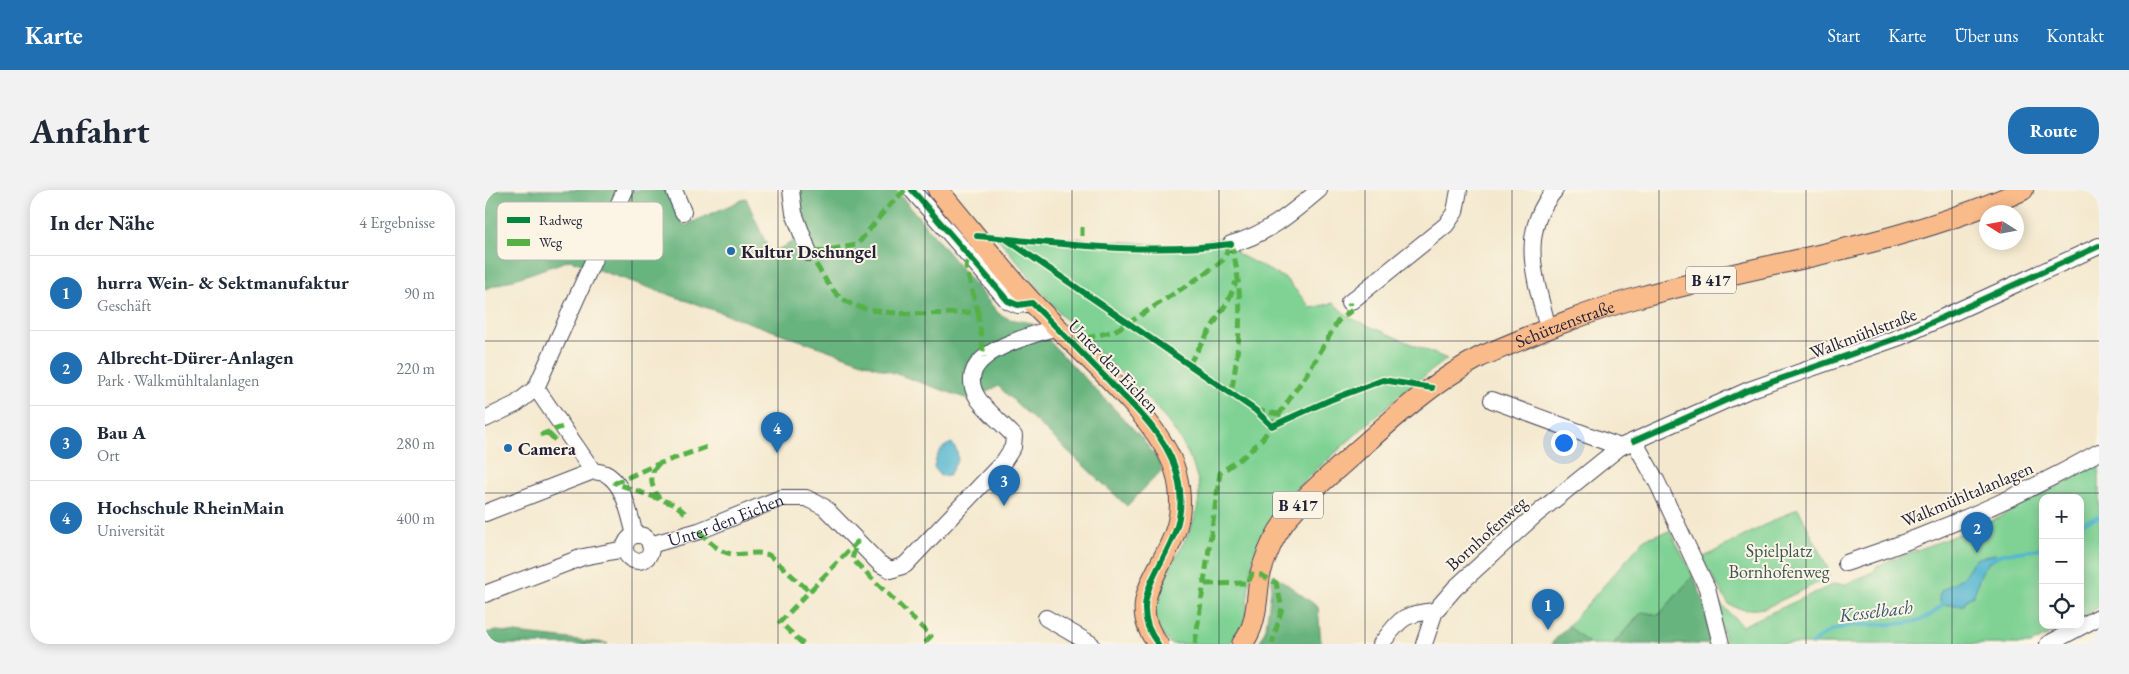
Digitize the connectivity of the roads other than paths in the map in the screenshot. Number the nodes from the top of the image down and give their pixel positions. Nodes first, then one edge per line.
1 (625, 190) edge
2 (674, 190) edge
3 (791, 190) edge
4 (912, 190) edge
5 (938, 190) edge
6 (1459, 190) edge
7 (1555, 190) edge
8 (2023, 190) edge
9 (1314, 192) edge
10 (620, 202) edge
11 (683, 212) dead end
12 (1231, 244) dead end
13 (2099, 246) edge
14 (809, 253) dead end
15 (594, 260) edge
16 (1032, 303) junction
17 (1349, 303) dead end
18 (1056, 327) junction
19 (1548, 329) junction
20 (536, 388) junction
21 (1492, 400) dead end
22 (485, 419) edge
23 (1627, 444) junction
24 (2099, 452) edge
25 (593, 472) junction
26 (485, 512) edge
27 (635, 535) junction
28 (650, 545) junction
29 (625, 549) junction
30 (1846, 563) dead end
31 (485, 594) edge
32 (1435, 611) junction
33 (2099, 617) edge
34 (1046, 618) dead end
35 (1091, 644) edge
36 (1158, 644) edge
37 (1242, 644) edge
38 (1381, 644) edge
39 (1424, 644) edge
40 (1721, 644) edge
41 (2048, 644) edge

1 - 10 street
2 - 11 street
3 - 14 street
4 - 16 street
5 - 16 main road, Unter den Eichen
6 - 17 street
7 - 19 street
8 - 19 main road, Schützenstraße / B 417
9 - 12 street
13 - 23 street, Walkmühlstraße
15 - 20 street
16 - 18 main road, Unter den Eichen
18 - 28 street, Unter den Eichen
18 - 36 main road, Unter den Eichen
19 - 37 main road, Schützenstraße / B 417
20 - 22 street
20 - 25 street
21 - 23 street
23 - 32 street, Bornhofenweg
23 - 40 street
24 - 30 street, Walkmühltalanlagen
25 - 26 street
25 - 27 street
27 - 28 street, Unter den Eichen
27 - 29 street
28 - 29 street, Unter den Eichen
29 - 31 street
32 - 38 street
32 - 39 street
33 - 41 street
34 - 35 street

